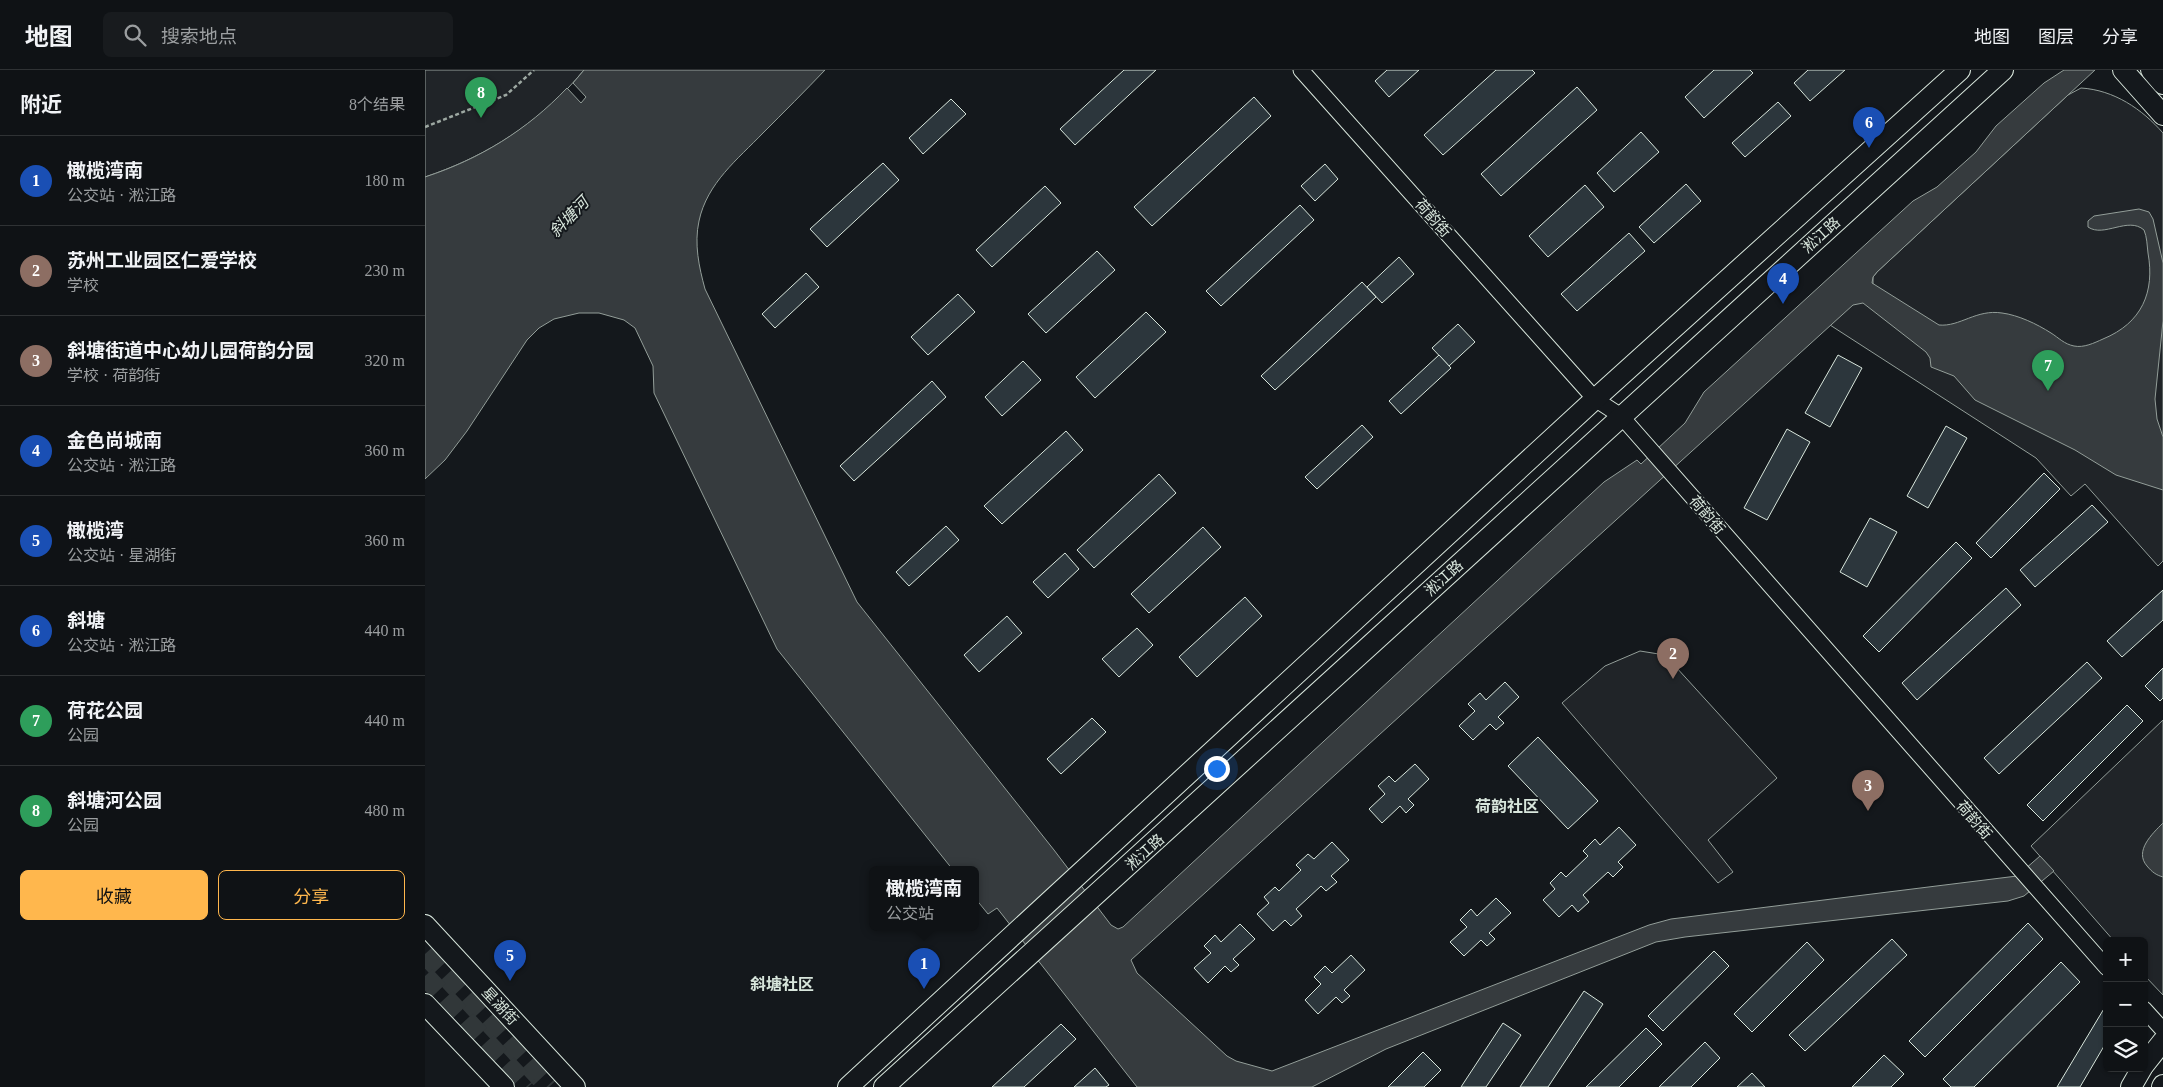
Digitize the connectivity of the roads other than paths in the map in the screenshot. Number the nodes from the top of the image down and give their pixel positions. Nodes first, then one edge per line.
1 (1301, 70) edge
2 (1960, 70) edge
3 (2003, 70) edge
4 (2123, 70) edge
5 (2151, 70) edge
6 (2163, 84) edge
7 (2163, 115) edge
8 (1595, 399) junction
9 (1621, 416) junction
10 (425, 925) edge
11 (2103, 964) edge
12 (425, 1004) edge
13 (2148, 1013) edge
14 (2163, 1030) edge
15 (2163, 1041) edge
16 (2148, 1060) edge
17 (2140, 1072) edge
18 (504, 1087) edge
19 (575, 1087) edge
20 (849, 1087) edge
21 (884, 1087) edge
22 (2131, 1087) edge

1 - 8 street, 荷韵街
2 - 8 main road, 淞江路
3 - 9 main road, 淞江路
4 - 7 main road
5 - 6 main road
8 - 9 street, 荷韵街
8 - 20 main road, 淞江路
9 - 11 street, 荷韵街
9 - 21 main road, 淞江路
10 - 19 main road, 星湖街
12 - 18 main road
13 - 14 street
15 - 16 main road
17 - 22 main road

